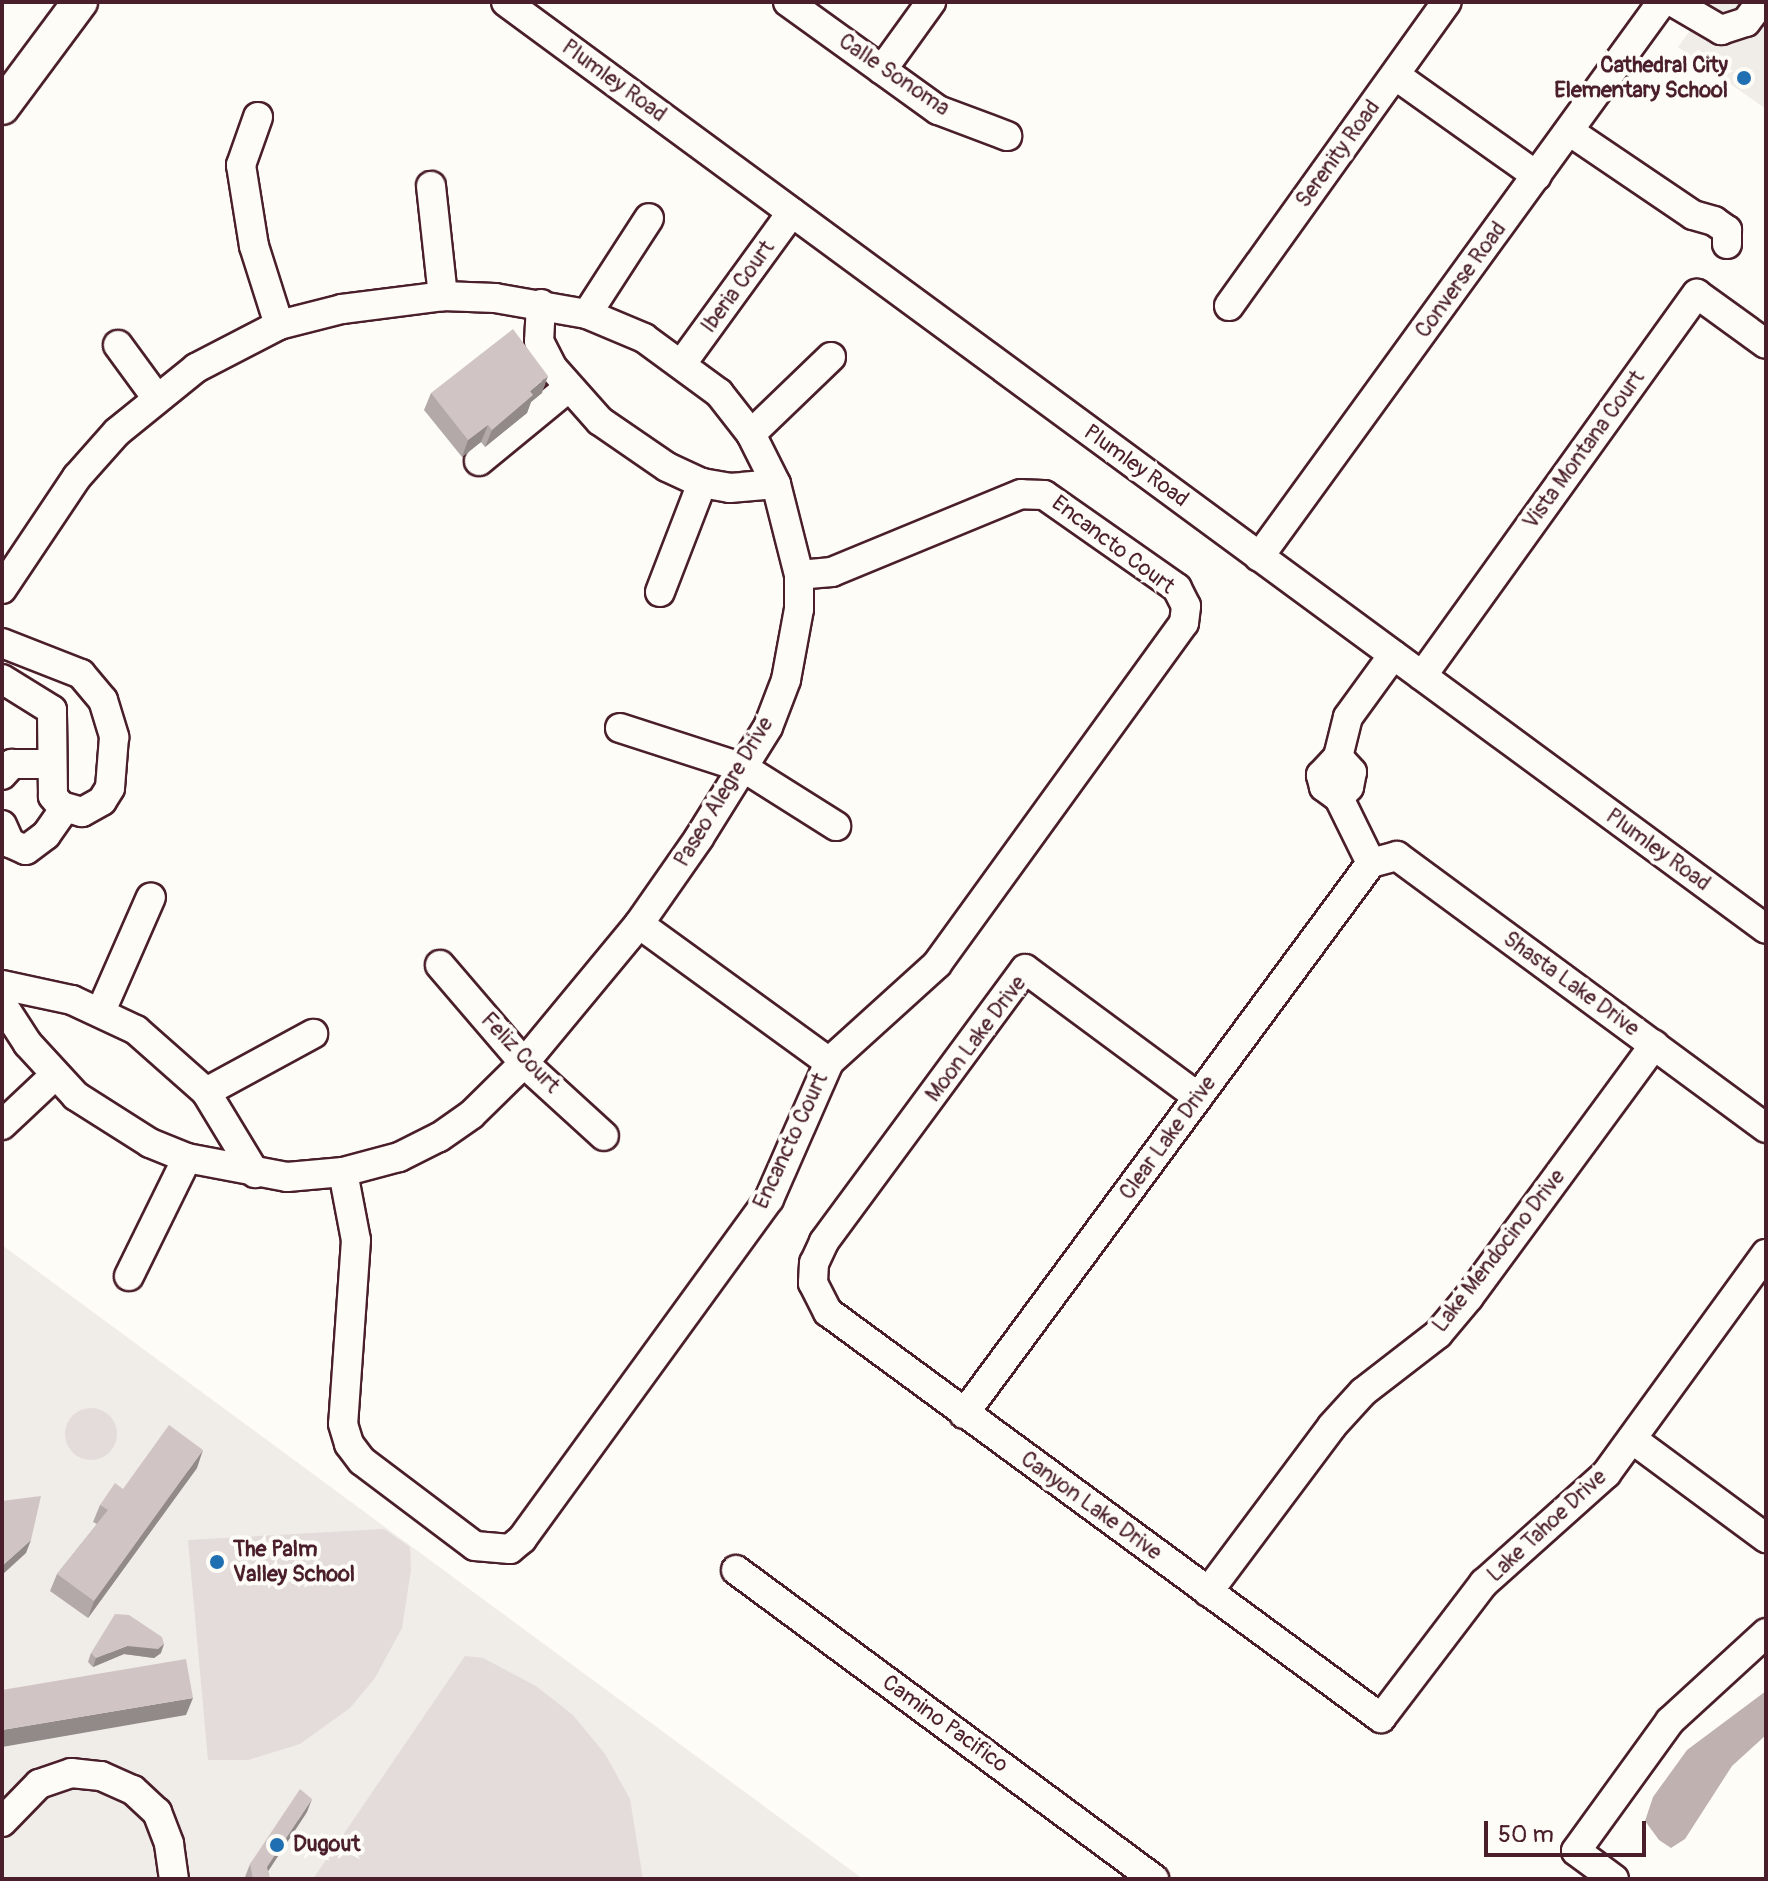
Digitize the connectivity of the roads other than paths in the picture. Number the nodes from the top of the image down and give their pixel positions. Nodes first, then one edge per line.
1 (80, 2) edge
2 (788, 2) edge
3 (931, 2) edge
4 (1447, 2) edge
5 (1662, 2) edge
6 (1673, 2) edge
7 (1761, 2) edge
8 (515, 4) edge
9 (882, 70) junction
10 (1395, 75) junction
11 (2, 107) edge
12 (258, 117) dead end
13 (1569, 131) junction
14 (1007, 136) dead end
15 (1537, 176) junction
16 (431, 186) dead end
17 (792, 212) junction
18 (649, 218) dead end
19 (1727, 244) dead end
20 (443, 296) junction
21 (541, 304) junction
22 (1229, 306) dead end
23 (587, 314) junction
24 (279, 325) junction
25 (1766, 344) edge
26 (118, 345) dead end
27 (831, 357) dead end
28 (683, 362) junction
29 (568, 388) junction
30 (156, 397) junction
31 (751, 434) junction
32 (479, 461) dead end
33 (702, 483) junction
34 (776, 484) junction
35 (1259, 557) junction
36 (799, 575) junction
37 (2, 589) edge
38 (660, 592) dead end
39 (2, 643) edge
40 (1393, 655) junction
41 (1422, 676) junction
42 (2, 679) edge
43 (620, 728) dead end
44 (51, 764) junction
45 (744, 768) junction
46 (2, 775) edge
47 (65, 808) junction
48 (2, 825) edge
49 (836, 826) dead end
50 (1371, 863) junction
51 (151, 897) dead end
52 (639, 924) junction
53 (1766, 929) edge
54 (440, 965) dead end
55 (2, 985) edge
56 (2, 1004) edge
57 (101, 1011) junction
58 (313, 1034) dead end
59 (1654, 1045) junction
60 (829, 1062) junction
61 (524, 1063) junction
62 (54, 1076) junction
63 (206, 1092) junction
64 (1198, 1097) junction
65 (2, 1125) edge
66 (1766, 1128) edge
67 (604, 1136) dead end
68 (187, 1158) junction
69 (343, 1172) junction
70 (255, 1173) junction
71 (1766, 1254) edge
72 (129, 1276) dead end
73 (813, 1283) joint
74 (964, 1414) junction
75 (1632, 1439) junction
76 (1766, 1538) edge
77 (736, 1570) dead end
78 (1208, 1592) junction
79 (1766, 1633) edge
80 (1381, 1718) joint
81 (2, 1822) edge
82 (174, 1879) edge
83 (1154, 1879) edge
84 (1614, 1879) edge

1 - 11 main road
2 - 9 street, Calle Sonoma
3 - 9 street
4 - 10 street, Serenity Road
5 - 13 street, Converse Road
6 - 7 street
8 - 17 street, Plumley Road
9 - 14 street, Calle Sonoma
10 - 15 street
10 - 22 street, Serenity Road
12 - 24 street
13 - 15 street, Converse Road
13 - 19 street
15 - 35 street, Converse Road
16 - 20 street
17 - 28 street, Iberia Court
17 - 35 street, Plumley Road
18 - 23 street
20 - 21 street, Paseo Alegre Drive
20 - 24 street, Paseo Alegre Drive
21 - 23 street, Paseo Alegre Drive
21 - 29 street
23 - 28 street, Paseo Alegre Drive
24 - 30 street, Paseo Alegre Drive
25 - 41 street, Vista Montana Court
26 - 30 street
27 - 31 street
28 - 31 street, Paseo Alegre Drive
29 - 32 street
29 - 33 street
30 - 37 street, Paseo Alegre Drive
31 - 34 street, Paseo Alegre Drive
33 - 34 street
33 - 38 street
34 - 36 street, Paseo Alegre Drive
35 - 40 street, Plumley Road
36 - 45 street, Paseo Alegre Drive
36 - 60 street, Encancto Court
39 - 47 street
40 - 41 street, Plumley Road
40 - 50 street
41 - 53 street, Plumley Road
42 - 44 street
43 - 45 street
44 - 46 street
44 - 47 street
45 - 49 street
45 - 52 street, Paseo Alegre Drive
47 - 48 street
50 - 59 street, Shasta Lake Drive
50 - 64 street, Clear Lake Drive
51 - 57 street
52 - 60 street
52 - 61 street, Paseo Alegre Drive
54 - 61 street, Feliz Court
55 - 57 street
56 - 62 street, Paseo Alegre Drive
57 - 63 street
58 - 63 street
59 - 66 street, Shasta Lake Drive
59 - 78 street, Lake Mendocino Drive
60 - 69 street, Encancto Court
61 - 67 street, Feliz Court
61 - 69 street, Paseo Alegre Drive
62 - 65 street
62 - 68 street, Paseo Alegre Drive
63 - 70 street
64 - 73 street, Moon Lake Drive
64 - 74 street, Clear Lake Drive
68 - 70 street, Paseo Alegre Drive
68 - 72 street
69 - 70 street, Paseo Alegre Drive
71 - 75 street, Lake Tahoe Drive
73 - 74 street, Canyon Lake Drive
74 - 78 street, Canyon Lake Drive
75 - 76 street
75 - 80 street, Lake Tahoe Drive
77 - 83 street, Camino Pacifico
78 - 80 street, Canyon Lake Drive
79 - 84 street
81 - 82 street

